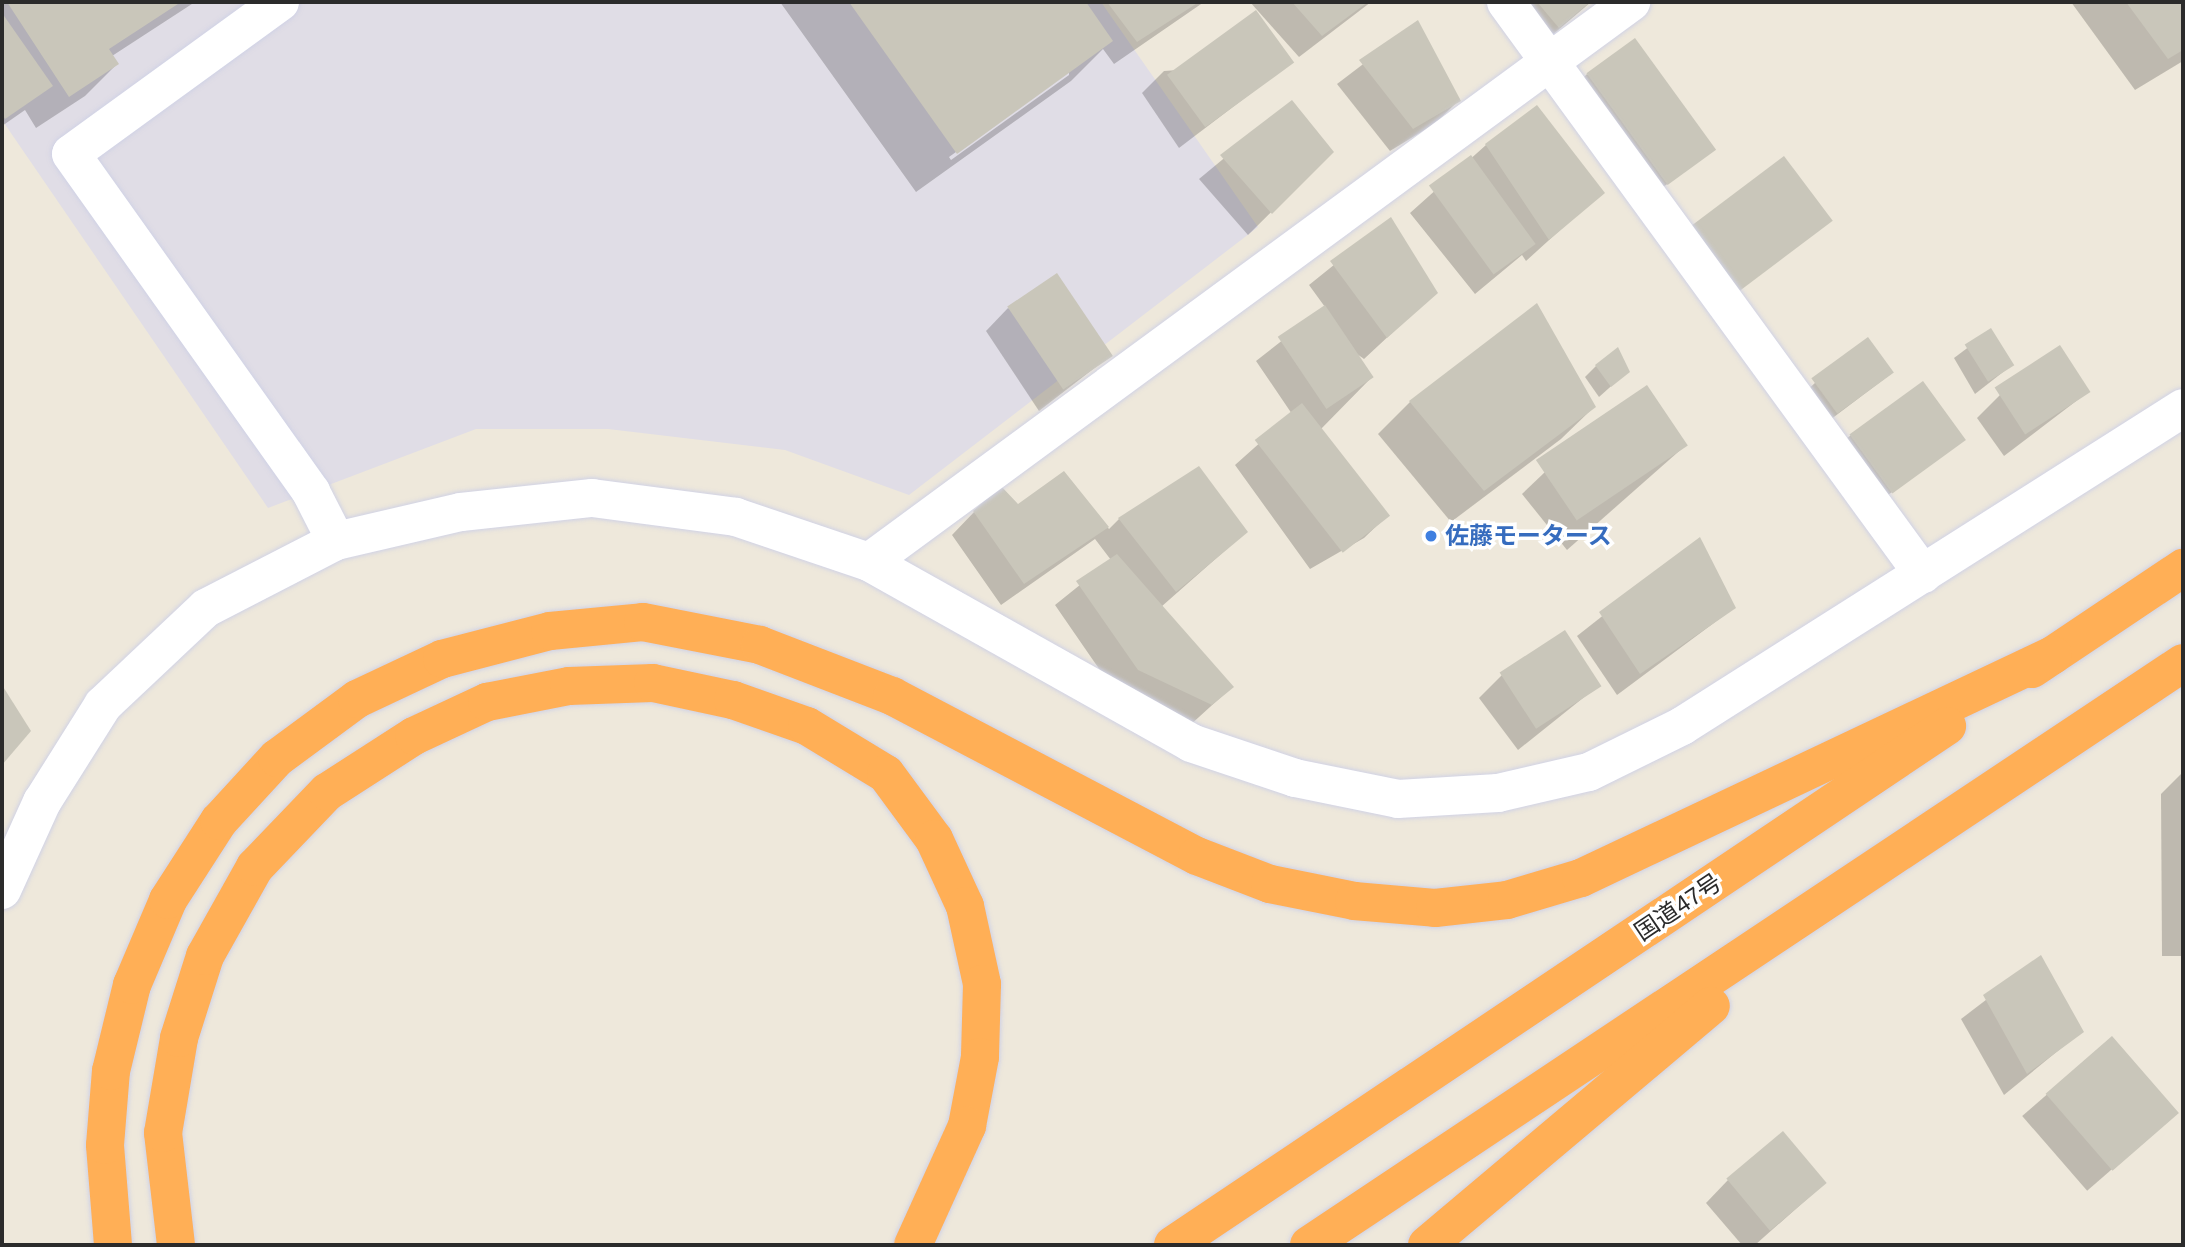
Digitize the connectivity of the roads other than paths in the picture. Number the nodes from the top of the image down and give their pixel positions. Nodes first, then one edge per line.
1 (280, 2) edge
2 (1506, 2) edge
3 (1631, 2) edge
4 (1549, 61) junction
5 (2183, 408) edge
6 (336, 541) junction
7 (869, 562) junction
8 (2183, 568) edge
9 (1923, 574) junction
10 (2053, 654) junction
11 (2183, 663) edge
12 (2, 890) edge
13 (1843, 894) junction
14 (113, 1245) edge
15 (176, 1245) edge
16 (914, 1245) edge
17 (1173, 1245) edge
18 (1309, 1245) edge
19 (1427, 1245) edge

1 - 6 street
2 - 4 street
3 - 4 street
4 - 7 street
4 - 9 street
5 - 9 street
6 - 7 street
6 - 12 street
7 - 9 street
8 - 10 highway, 国道47号
10 - 14 highway
10 - 17 highway, 国道47号
11 - 13 highway
13 - 18 highway
13 - 19 highway
15 - 16 highway

